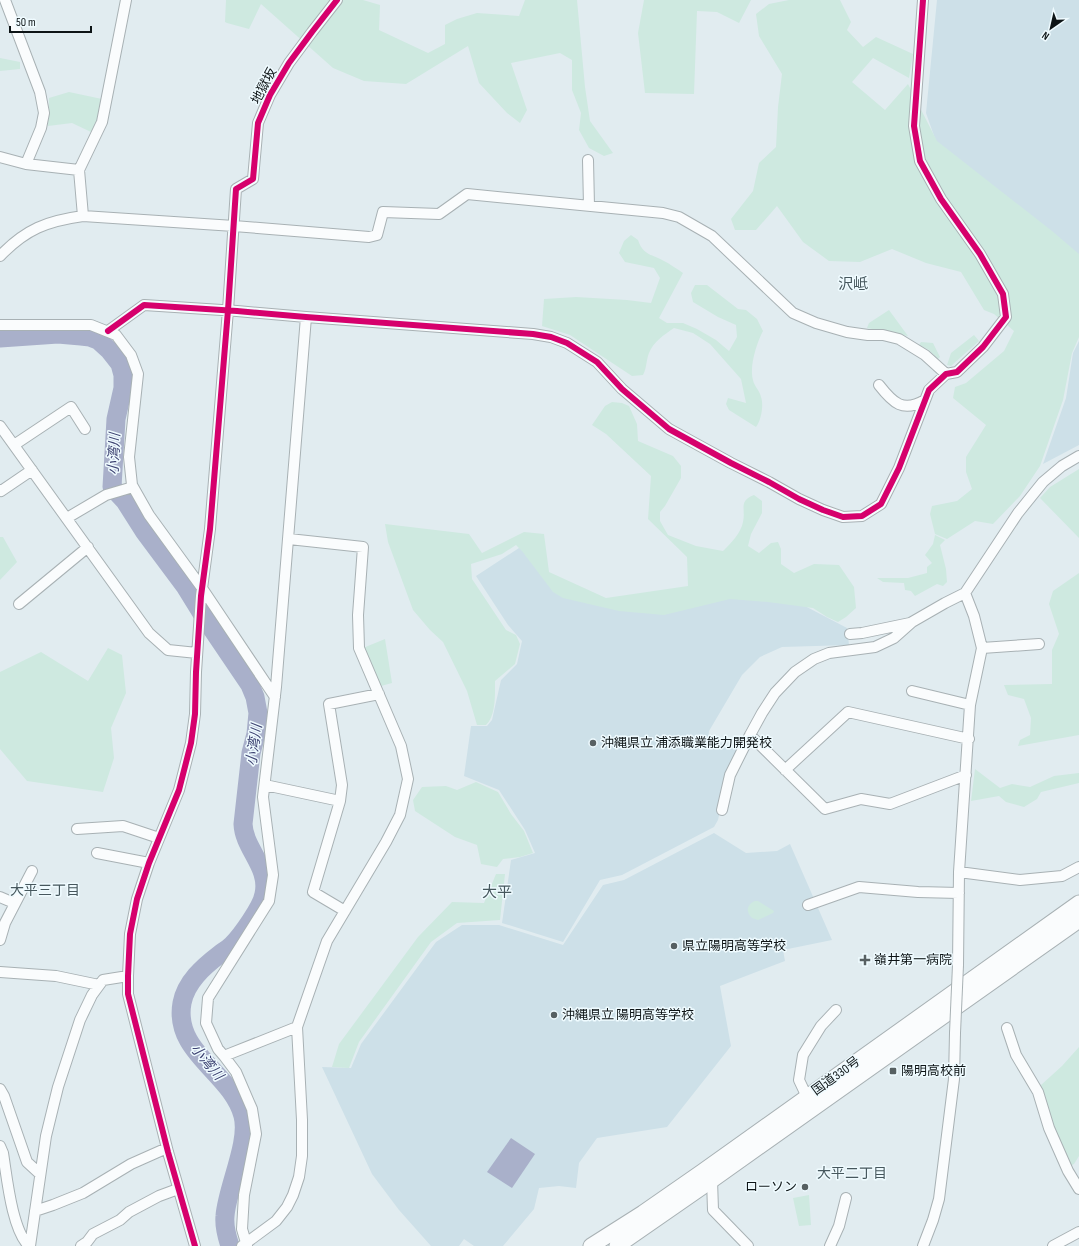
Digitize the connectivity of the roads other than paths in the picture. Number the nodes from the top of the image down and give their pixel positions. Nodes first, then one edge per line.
1 (5, 0) edge
2 (126, 0) edge
3 (337, 0) edge
4 (923, 0) edge
5 (0, 157) edge
6 (588, 160) dead end
7 (26, 164) junction
8 (79, 170) junction
9 (589, 206) junction
10 (83, 216) junction
11 (234, 226) junction
12 (0, 256) edge
13 (228, 310) junction
14 (306, 317) junction
15 (0, 325) edge
16 (108, 331) junction
17 (946, 374) junction
18 (879, 385) dead end
19 (925, 400) junction
20 (0, 426) edge
21 (85, 429) dead end
22 (14, 445) junction
23 (1079, 456) edge
24 (32, 470) junction
25 (133, 487) junction
26 (0, 490) edge
27 (67, 518) junction
28 (289, 539) junction
29 (88, 547) junction
30 (201, 592) junction
31 (965, 594) junction
32 (19, 604) dead end
33 (912, 622) junction
34 (850, 634) dead end
35 (1039, 644) dead end
36 (982, 648) junction
37 (197, 653) junction
38 (912, 691) dead end
39 (379, 694) junction
40 (275, 697) junction
41 (970, 705) junction
42 (750, 735) junction
43 (969, 739) junction
44 (785, 770) junction
45 (966, 775) junction
46 (265, 785) junction
47 (340, 801) junction
48 (722, 810) dead end
49 (76, 829) dead end
50 (159, 838) junction
51 (97, 853) dead end
52 (149, 863) junction
53 (1079, 868) edge
54 (32, 871) dead end
55 (959, 872) junction
56 (958, 893) junction
57 (0, 897) edge
58 (14, 902) junction
59 (1079, 903) edge
60 (808, 905) dead end
61 (345, 911) junction
62 (1079, 920) edge
63 (0, 940) edge
64 (0, 972) edge
65 (128, 976) junction
66 (99, 985) junction
67 (836, 1010) dead end
68 (297, 1027) junction
69 (1007, 1028) dead end
70 (224, 1056) junction
71 (0, 1089) edge
72 (807, 1097) junction
73 (0, 1146) edge
74 (167, 1148) junction
75 (40, 1174) junction
76 (712, 1180) junction
77 (178, 1189) junction
78 (1079, 1189) edge
79 (846, 1198) dead end
80 (35, 1210) junction
81 (1079, 1232) edge
82 (245, 1245) edge
83 (30, 1246) edge
84 (81, 1246) edge
85 (195, 1246) edge
86 (591, 1246) edge
87 (617, 1246) edge
88 (748, 1246) edge
89 (830, 1246) edge
90 (924, 1246) edge
91 (1053, 1246) edge

1 - 7 street
2 - 8 street
3 - 11 street, 地獄坂
4 - 17 street
5 - 7 street
6 - 9 street
7 - 8 street
8 - 10 street
9 - 11 street
9 - 17 street
10 - 11 street
10 - 12 street
11 - 13 street
13 - 14 street
13 - 16 street
13 - 30 street
14 - 19 street
14 - 28 street
15 - 16 street
16 - 25 street
17 - 19 street
18 - 19 street
20 - 22 street
21 - 22 street
22 - 24 street
23 - 31 street
24 - 26 street
24 - 27 street
25 - 27 street
25 - 30 street
27 - 29 street
28 - 39 street
28 - 40 street
29 - 32 street
29 - 37 street
30 - 37 street
30 - 40 street
31 - 33 street
31 - 36 street
33 - 34 street
33 - 42 street
35 - 36 street
36 - 41 street
37 - 50 street
38 - 41 street
39 - 47 street
39 - 61 street
40 - 46 street
41 - 43 street
42 - 44 street
42 - 48 street
43 - 44 street
43 - 45 street
44 - 45 street
45 - 55 street
46 - 47 street
46 - 70 street
47 - 61 street
49 - 50 street
50 - 52 street
51 - 52 street
52 - 65 street
53 - 55 street
54 - 58 street
55 - 56 street
56 - 60 street
56 - 90 street, bridge
57 - 58 street
58 - 63 street
59 - 72 highway, 国道330号
61 - 68 street
62 - 76 highway, 国道330号
64 - 66 street
65 - 66 street
65 - 74 street
66 - 75 street
67 - 72 street
68 - 70 street
68 - 82 street
69 - 78 street
70 - 82 street
71 - 75 street
72 - 86 highway, 国道330号
73 - 83 street
74 - 77 street
74 - 80 street
75 - 80 street
76 - 87 highway, 国道330号
76 - 88 street
77 - 84 street
77 - 85 street
79 - 89 street
80 - 83 street
81 - 91 street

